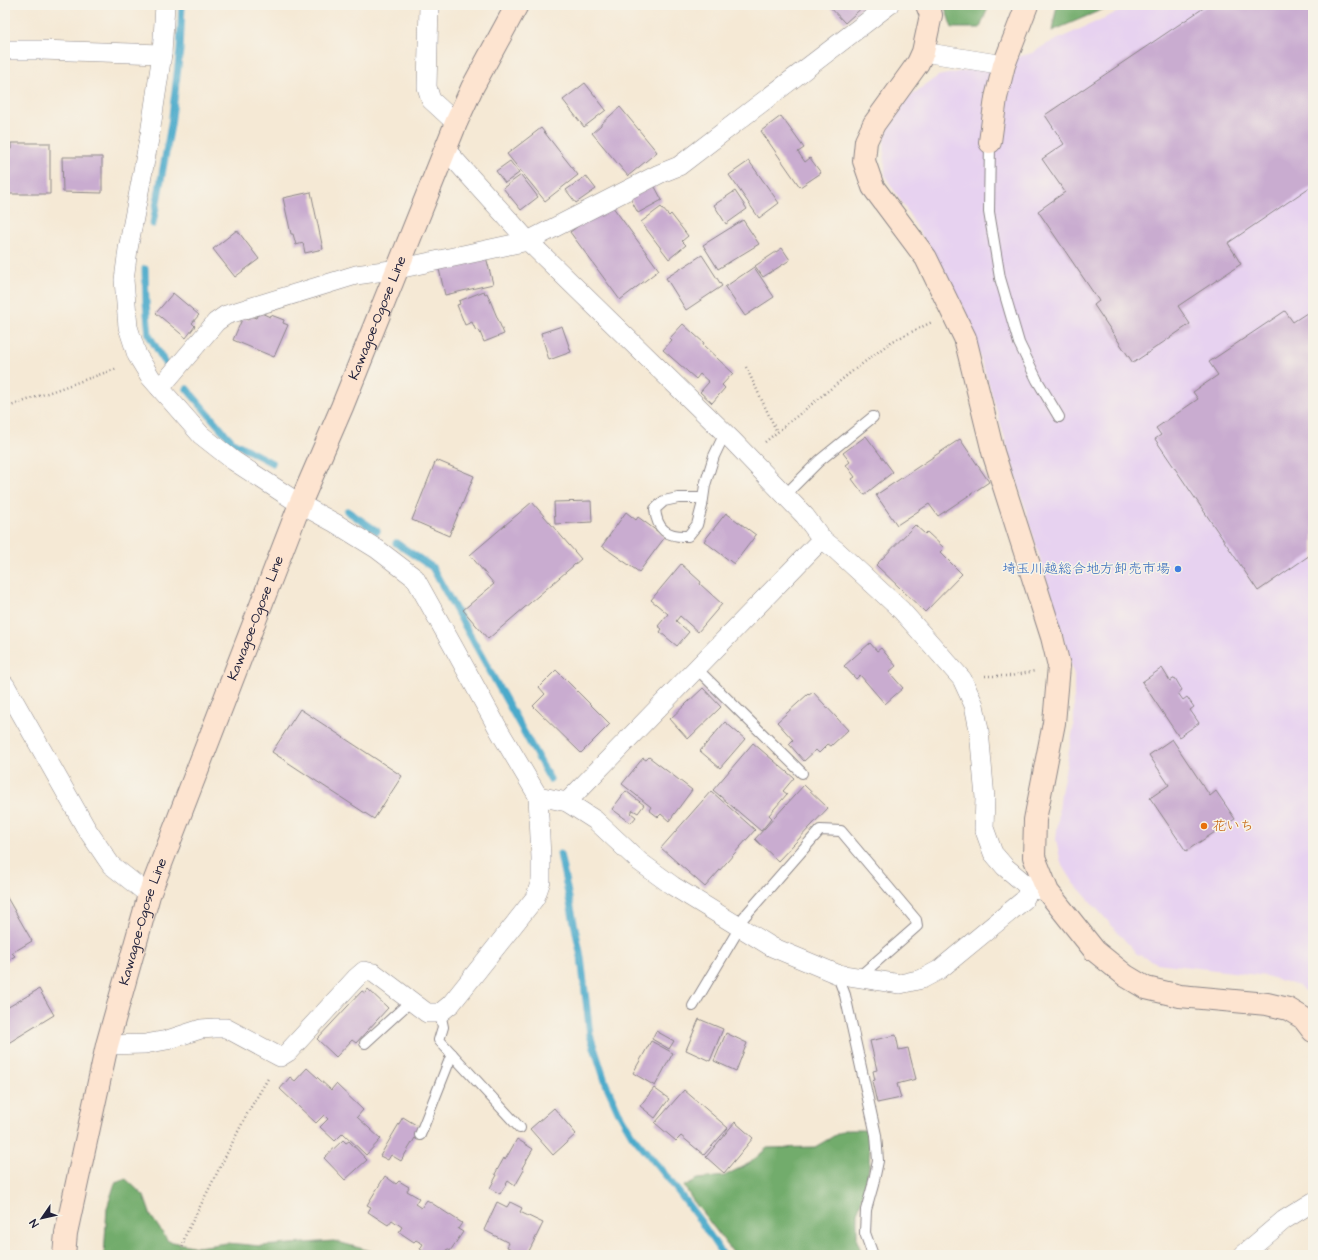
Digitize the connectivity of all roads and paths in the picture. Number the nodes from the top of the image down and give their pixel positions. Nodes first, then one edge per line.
1 (165, 5) edge
2 (429, 5) edge
3 (517, 5) edge
4 (889, 5) edge
5 (927, 5) edge
6 (1027, 5) edge
7 (5, 50) edge
8 (923, 52) junction
9 (162, 54) junction
10 (1004, 65) junction
11 (456, 123) junction
12 (990, 142) joint
13 (446, 150) junction
14 (528, 241) junction
15 (398, 269) junction
16 (953, 314) junction
17 (139, 360) junction
18 (746, 367) dead end
19 (160, 388) junction
20 (5, 408) edge
21 (873, 417) dead end
22 (1059, 417) dead end
23 (777, 432) junction
24 (725, 433) junction
25 (748, 457) junction
26 (785, 495) junction
27 (703, 498) junction
28 (300, 504) junction
29 (822, 539) junction
30 (1059, 666) junction
31 (697, 669) junction
32 (962, 679) junction
33 (5, 685) edge
34 (802, 773) dead end
35 (538, 796) junction
36 (568, 802) junction
37 (1039, 890) junction
38 (149, 895) junction
39 (739, 926) junction
40 (837, 974) junction
41 (859, 977) junction
42 (411, 1001) junction
43 (693, 1006) dead end
44 (440, 1013) junction
45 (1313, 1031) edge
46 (365, 1043) dead end
47 (106, 1045) junction
48 (452, 1054) junction
49 (280, 1057) junction
50 (520, 1128) dead end
51 (420, 1135) dead end
52 (1313, 1202) edge
53 (64, 1255) edge
54 (181, 1255) edge
55 (873, 1255) edge
56 (1243, 1255) edge

1 - 9 street
2 - 11 street
3 - 11 street, Kawagoe-Ogose Line
4 - 14 street
5 - 8 street
6 - 10 street
7 - 9 street
8 - 10 street
8 - 16 street
9 - 17 street
10 - 12 street
11 - 13 street, Kawagoe-Ogose Line
12 - 22 lane
13 - 14 street
13 - 15 street, Kawagoe-Ogose Line
14 - 15 street
14 - 24 street
15 - 19 street
15 - 28 street, Kawagoe-Ogose Line
16 - 23 path
16 - 30 street
17 - 19 street
17 - 20 path
18 - 23 path
19 - 28 street
21 - 26 lane
23 - 25 path
24 - 25 street
24 - 27 lane
25 - 26 street
26 - 29 street
27 - 27 lane
28 - 35 street
28 - 38 street, Kawagoe-Ogose Line
29 - 31 street
29 - 32 street
30 - 32 path
30 - 37 street
31 - 34 lane
31 - 36 street
32 - 37 street
33 - 38 street
35 - 36 street
35 - 44 street
36 - 39 street
37 - 41 street
37 - 45 street
38 - 47 street, Kawagoe-Ogose Line
39 - 40 street
39 - 41 lane
39 - 43 lane
40 - 41 street
40 - 55 lane
42 - 44 street
42 - 46 lane
42 - 49 street
44 - 48 lane
47 - 49 street
47 - 53 street, Kawagoe-Ogose Line
48 - 50 lane
48 - 51 lane
49 - 54 path
52 - 56 street

